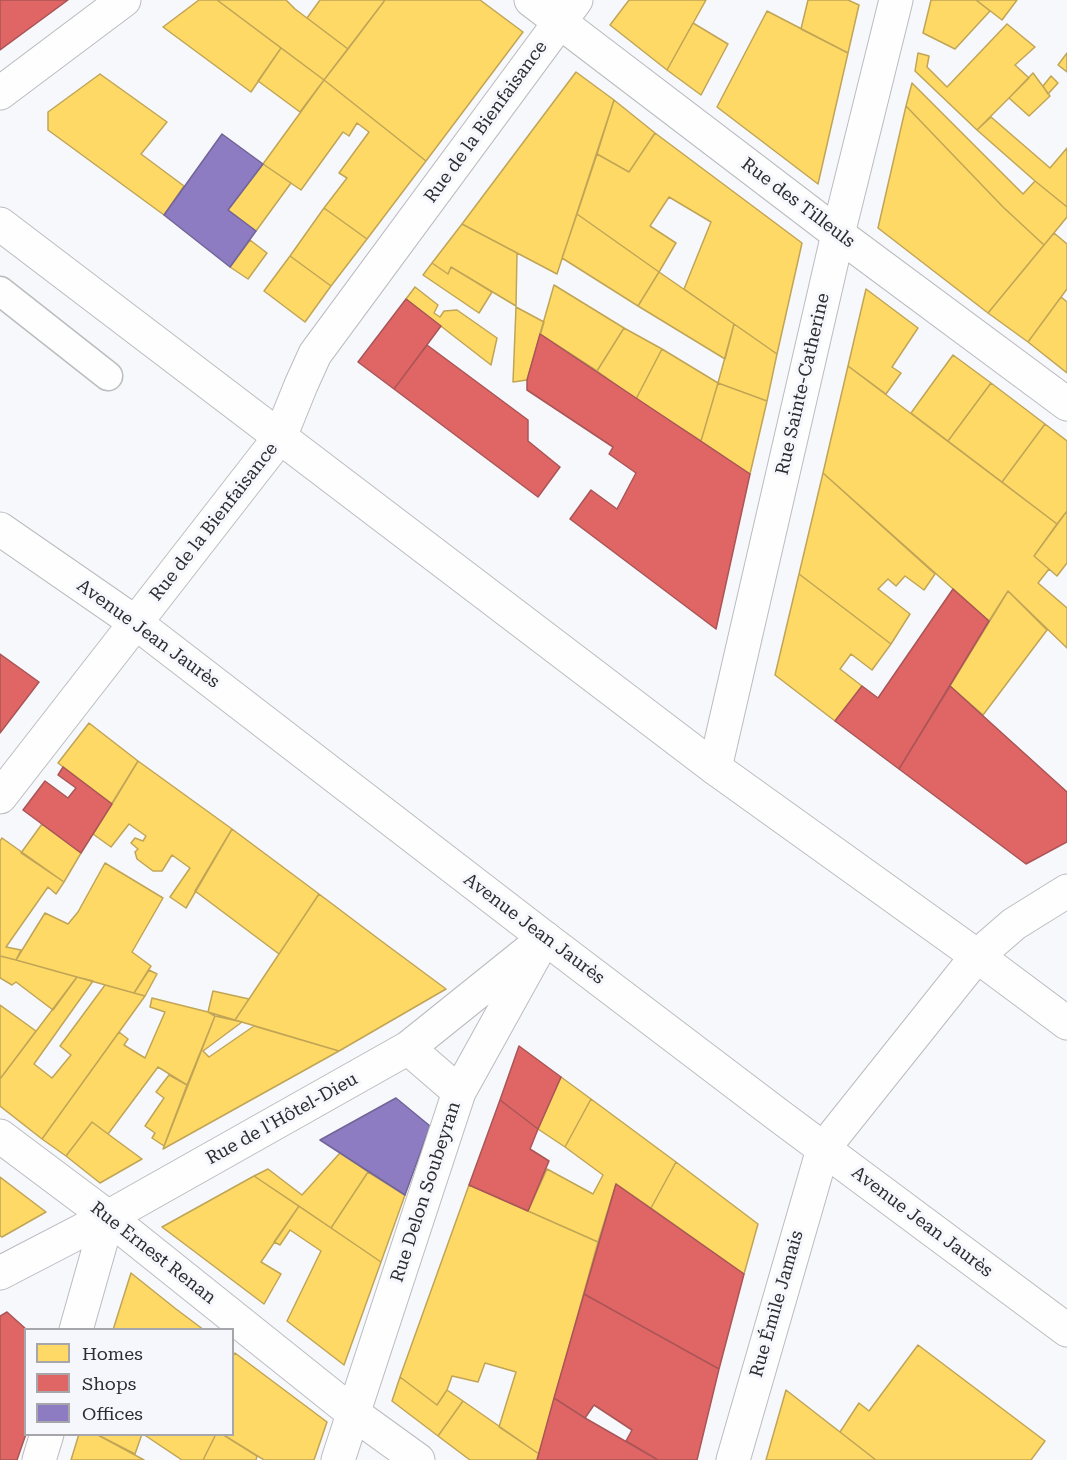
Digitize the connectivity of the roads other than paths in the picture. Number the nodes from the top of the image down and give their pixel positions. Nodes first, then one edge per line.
1 (124, 0) edge
2 (531, 0) edge
3 (896, 0) edge
4 (568, 11) edge
5 (0, 93) edge
6 (0, 224) edge
7 (838, 234) junction
8 (0, 291) edge
9 (108, 376) dead end
10 (1067, 404) edge
11 (280, 437) junction
12 (0, 530) edge
13 (136, 622) junction
14 (715, 768) junction
15 (0, 798) edge
16 (1067, 891) edge
17 (545, 938) junction
18 (977, 956) junction
19 (1067, 1023) edge
20 (408, 1048) junction
21 (459, 1092) junction
22 (0, 1136) edge
23 (823, 1149) junction
24 (108, 1217) junction
25 (0, 1273) edge
26 (76, 1328) edge
27 (1067, 1330) edge
28 (353, 1413) junction
29 (46, 1436) edge
30 (39, 1460) edge
31 (338, 1460) edge
32 (418, 1460) edge
33 (733, 1460) edge

1 - 5 street
2 - 4 street, Rue des Tilleuls
3 - 7 street, Rue Sainte-Catherine
4 - 7 street, Rue des Tilleuls
4 - 11 street, Rue de la Bienfaisance
6 - 11 street
7 - 10 street, Rue des Tilleuls
7 - 14 street, Rue Sainte-Catherine
8 - 9 lane
11 - 13 street, Rue de la Bienfaisance
11 - 14 street
12 - 13 street, Avenue Jean Jaurès
13 - 15 street, Rue de la Bienfaisance
13 - 17 street, Avenue Jean Jaurès
14 - 18 street
16 - 18 street
17 - 20 street, Rue de l'Hôtel-Dieu
17 - 21 street, Rue Delon Soubeyran
17 - 23 street, Avenue Jean Jaurès
18 - 19 street
18 - 23 street
20 - 21 street
20 - 24 street, Rue de l'Hôtel-Dieu
21 - 28 street, Rue Delon Soubeyran
22 - 24 street, Rue Ernest Renan
23 - 27 street, Avenue Jean Jaurès
23 - 33 street, Rue Émile Jamais
24 - 25 street, Rue de l'Hôtel-Dieu
24 - 26 street
24 - 28 street, Rue Ernest Renan
28 - 31 street, Rue Delon Soubeyran
28 - 32 street, Rue Ernest Renan
29 - 30 street

